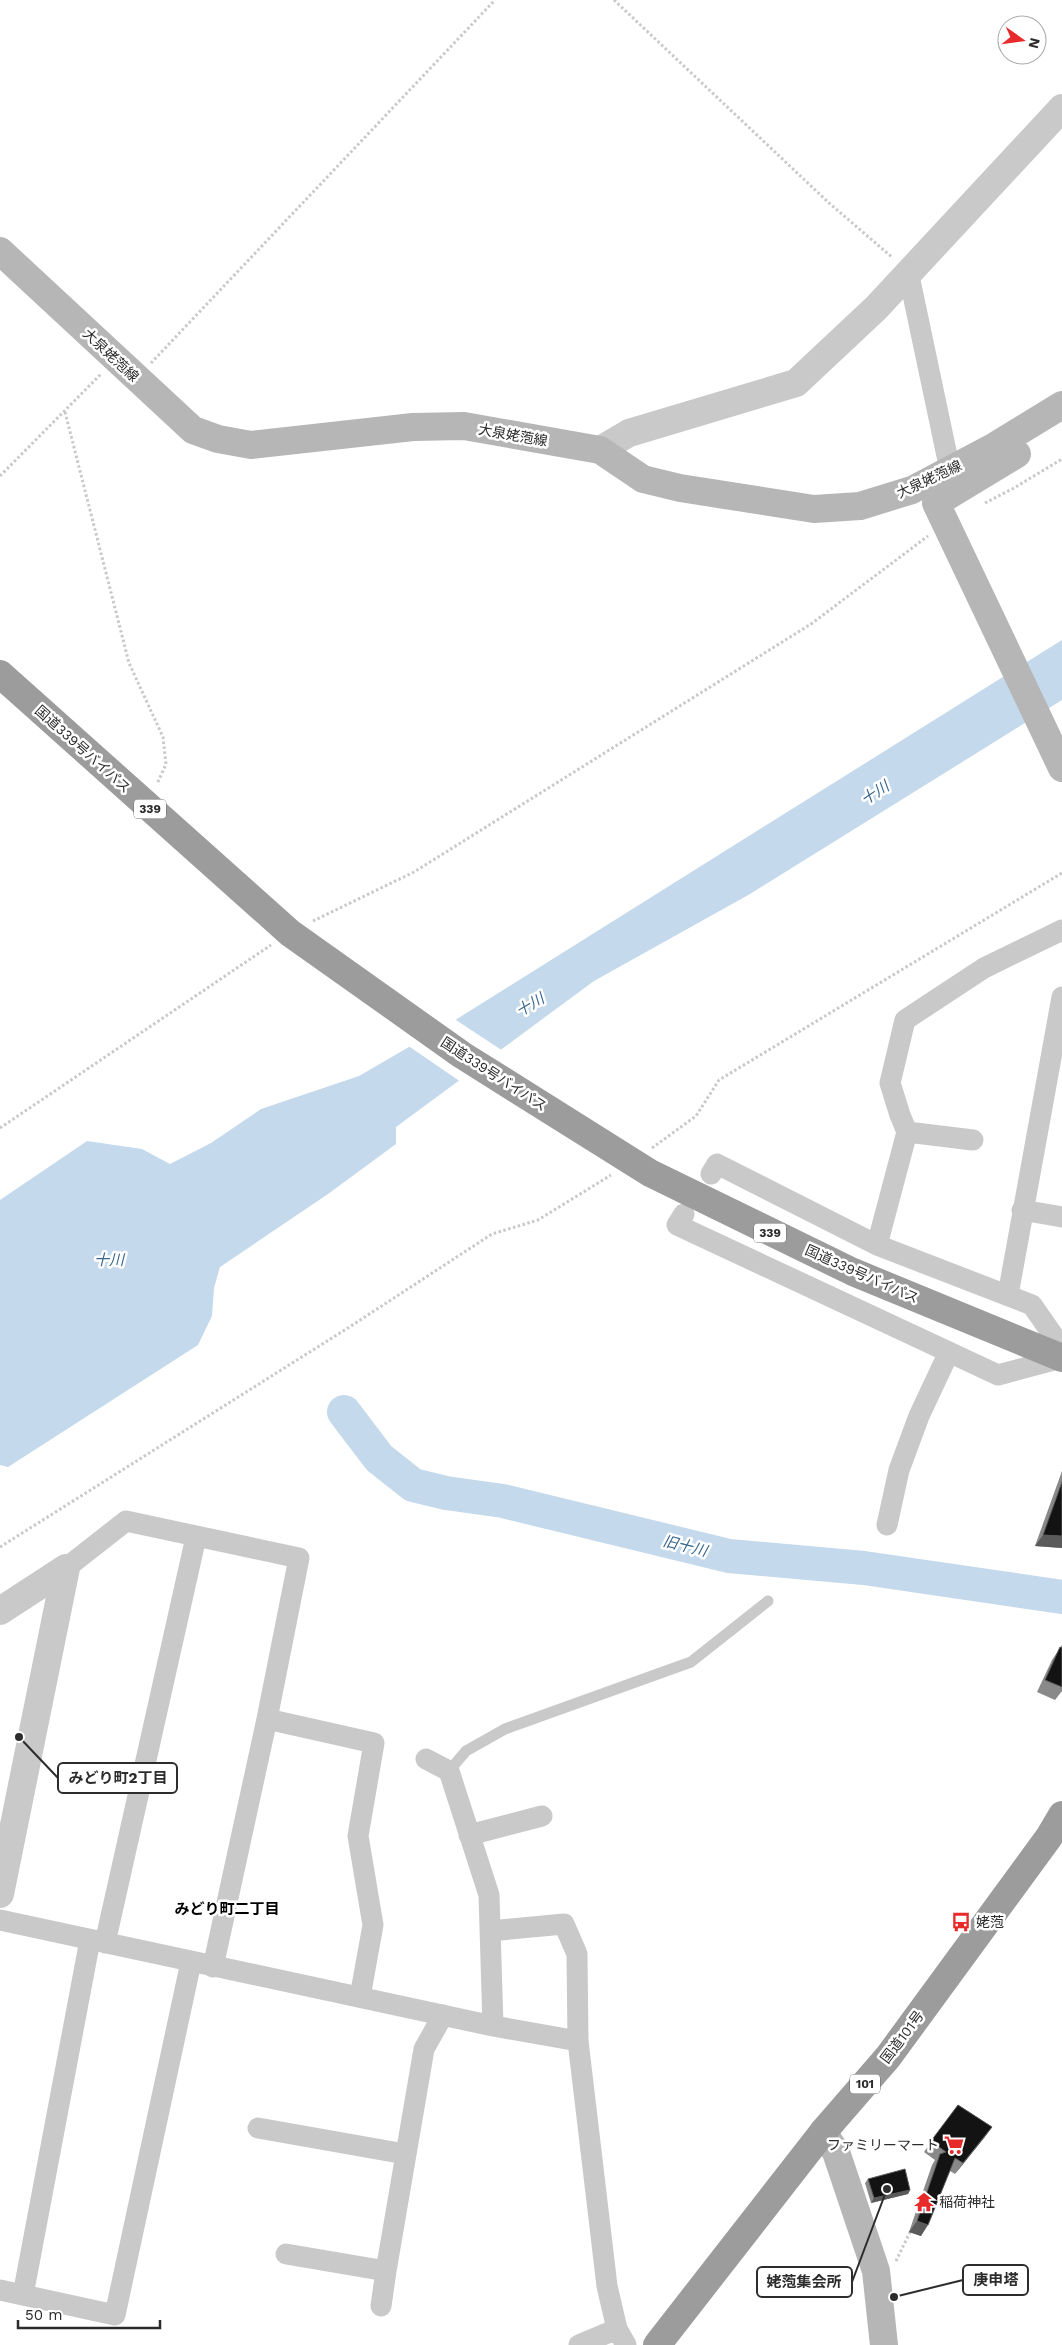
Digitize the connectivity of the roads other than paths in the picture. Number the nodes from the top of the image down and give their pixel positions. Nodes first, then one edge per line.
1 (1062, 108) edge
2 (0, 251) edge
3 (908, 271) junction
4 (1062, 404) edge
5 (1062, 427) edge
6 (600, 450) junction
7 (950, 470) junction
8 (0, 674) edge
9 (1062, 768) edge
10 (1062, 930) edge
11 (1062, 997) edge
12 (1052, 1100) edge
13 (907, 1132) junction
14 (973, 1140) dead end
15 (711, 1174) dead end
16 (1022, 1210) junction
17 (684, 1214) dead end
18 (1062, 1217) edge
19 (877, 1245) junction
20 (1008, 1295) junction
21 (1062, 1348) edge
22 (949, 1352) junction
23 (1062, 1358) edge
24 (887, 1525) dead end
25 (196, 1537) junction
26 (66, 1568) junction
27 (768, 1601) dead end
28 (0, 1612) edge
29 (267, 1719) junction
30 (426, 1759) dead end
31 (449, 1771) junction
32 (542, 1816) dead end
33 (1062, 1816) edge
34 (470, 1835) junction
35 (0, 1894) edge
36 (0, 1920) edge
37 (490, 1931) junction
38 (98, 1941) junction
39 (191, 1962) junction
40 (213, 1966) junction
41 (360, 1997) junction
42 (443, 2015) junction
43 (493, 2026) junction
44 (578, 2041) junction
45 (258, 2128) dead end
46 (823, 2132) junction
47 (405, 2154) junction
48 (286, 2254) dead end
49 (386, 2271) junction
50 (0, 2290) edge
51 (23, 2295) junction
52 (381, 2306) dead end
53 (622, 2337) edge
54 (579, 2345) edge
55 (657, 2345) edge
56 (884, 2345) edge

1 - 3 street
2 - 6 main road, 大泉姥萢線
3 - 6 street
3 - 7 street
4 - 7 main road, 大泉姥萢線
5 - 9 main road, 大泉姥萢線
6 - 7 main road, 大泉姥萢線
8 - 23 highway, 国道339号バイパス / 339
10 - 13 street
11 - 12 street
12 - 16 street
13 - 14 street
13 - 19 street
15 - 19 street
16 - 18 street
16 - 20 street
17 - 22 street
19 - 20 street
20 - 21 street
22 - 23 street
22 - 24 street
25 - 26 street
25 - 29 street
25 - 38 street
26 - 28 street
26 - 35 street
27 - 31 lane
29 - 40 street
29 - 41 street
30 - 31 street
31 - 34 street
32 - 34 street
33 - 46 highway, 国道101号 / 101
34 - 37 street
36 - 38 street
37 - 43 street
37 - 44 street
38 - 39 street
38 - 51 street
39 - 40 street
39 - 51 street
40 - 41 street
41 - 42 street
42 - 43 street
42 - 47 street
43 - 44 street
44 - 53 street
45 - 47 street
46 - 55 highway, 国道101号 / 101
46 - 56 main road
47 - 49 street
48 - 49 street
49 - 52 street
50 - 51 street
53 - 54 street

